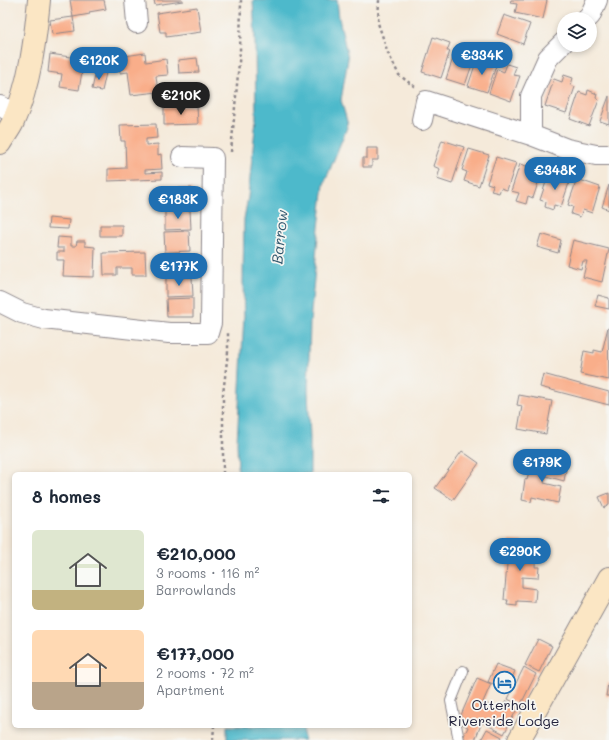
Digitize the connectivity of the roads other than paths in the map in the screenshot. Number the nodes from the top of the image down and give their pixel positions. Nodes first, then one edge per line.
1 (39, 0) edge
2 (135, 0) edge
3 (597, 0) edge
4 (592, 12) edge
5 (137, 23) dead end
6 (557, 49) edge
7 (8, 110) edge
8 (422, 120) dead end
9 (531, 135) junction
10 (0, 143) edge
11 (609, 155) edge
12 (182, 157) dead end
13 (0, 302) edge
14 (609, 578) edge
15 (464, 671) dead end
16 (459, 740) edge
17 (519, 740) edge

1 - 7 main road
2 - 5 street
3 - 4 street
6 - 9 street
7 - 10 main road
8 - 9 street
9 - 11 street
12 - 13 street
14 - 17 main road
15 - 16 lane

